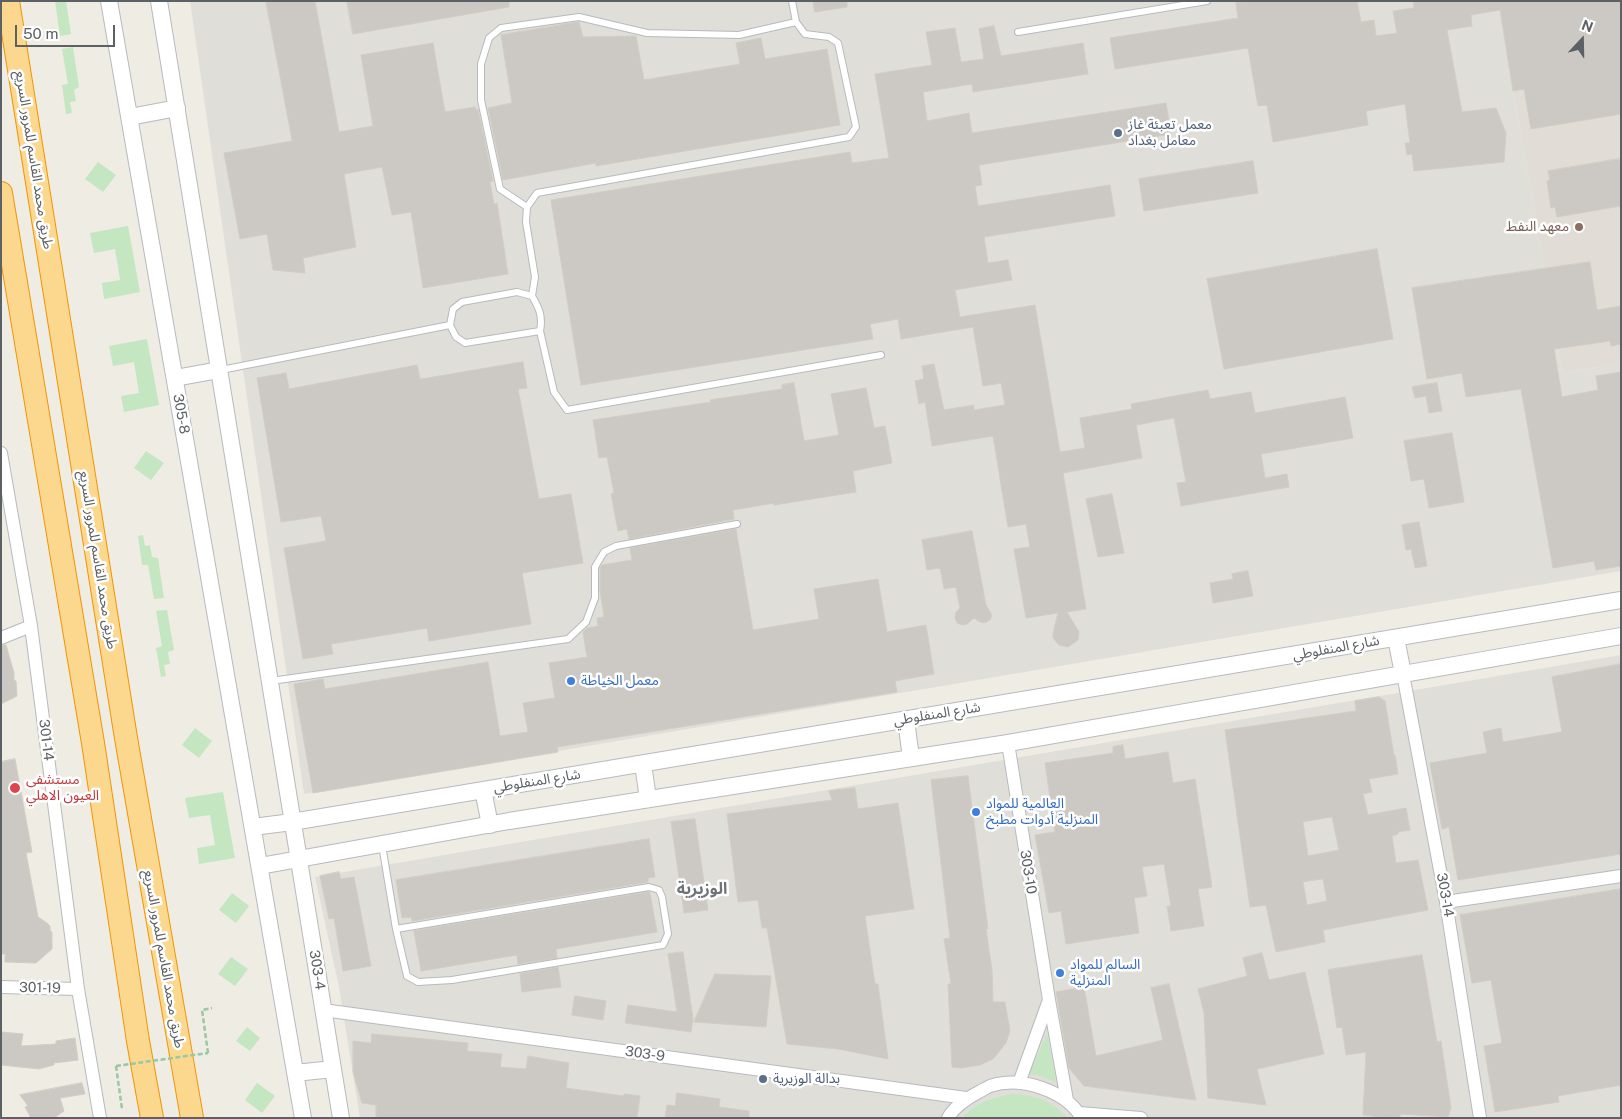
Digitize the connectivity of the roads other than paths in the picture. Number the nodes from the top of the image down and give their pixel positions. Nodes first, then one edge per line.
1 (8, 1) edge
2 (24, 1) edge
3 (110, 1) edge
4 (159, 1) edge
5 (792, 1) edge
6 (1207, 1) edge
7 (796, 22) junction
8 (1018, 32) dead end
9 (23, 85) junction
10 (177, 108) junction
11 (130, 118) junction
12 (1, 193) edge
13 (527, 207) junction
14 (532, 296) junction
15 (450, 325) junction
16 (540, 331) junction
17 (881, 355) dead end
18 (219, 370) junction
19 (175, 378) junction
20 (1, 453) edge
21 (737, 524) dead end
22 (1621, 600) edge
23 (31, 626) junction
24 (1621, 636) edge
25 (1, 638) edge
26 (1396, 638) junction
27 (1404, 674) junction
28 (270, 681) junction
29 (906, 720) junction
30 (1008, 743) junction
31 (911, 758) junction
32 (643, 764) junction
33 (483, 790) junction
34 (648, 799) junction
35 (292, 822) junction
36 (490, 825) junction
37 (252, 827) junction
38 (382, 845) junction
39 (299, 861) junction
40 (260, 866) junction
41 (1621, 876) edge
42 (1446, 902) junction
43 (396, 929) junction
44 (1, 988) edge
45 (78, 990) junction
46 (1049, 1000) junction
47 (323, 1010) junction
48 (333, 1069) junction
49 (295, 1073) junction
50 (1019, 1083) junction
51 (966, 1098) junction
52 (1067, 1100) junction
53 (1081, 1115) edge
54 (98, 1117) edge
55 (152, 1118) edge
56 (192, 1118) edge
57 (303, 1118) edge
58 (341, 1118) edge
59 (948, 1118) edge
60 (1142, 1118) edge
61 (1480, 1118) edge

1 - 9 highway, طريق محمد القاسم للمرور السريع
2 - 9 highway
3 - 11 street, 305-8
4 - 10 street
5 - 7 lane
6 - 8 lane
7 - 13 lane
7 - 13 lane
9 - 56 highway, طريق محمد القاسم للمرور السريع
10 - 11 street
10 - 18 street
11 - 19 street, 305-8
12 - 55 highway
13 - 14 lane
14 - 15 lane
14 - 16 lane
15 - 16 lane
15 - 18 lane
16 - 17 lane
18 - 19 street
18 - 28 street
19 - 37 street, 305-8
20 - 23 street, 301-14
21 - 28 lane
22 - 26 street, شارع المنفلوطي
23 - 25 street
23 - 45 street, 301-14
24 - 27 street
26 - 27 street
26 - 29 street, شارع المنفلوطي
27 - 30 street
27 - 42 street, 303-14
28 - 35 street
29 - 31 street
29 - 32 street, شارع المنفلوطي
30 - 31 street
30 - 46 street, 303-10
31 - 34 street
32 - 33 street, شارع المنفلوطي
32 - 34 street
33 - 35 street, شارع المنفلوطي
33 - 36 street
34 - 36 street
35 - 37 street, شارع المنفلوطي
35 - 39 street, 303-4
36 - 38 street
37 - 40 street
38 - 39 street
38 - 43 lane
39 - 40 street
39 - 47 street, 303-4
40 - 49 street
41 - 42 street
42 - 61 street, 303-14
43 - 43 lane
44 - 45 street, 301-19
45 - 54 street, 301-14
46 - 50 street, 303-10
46 - 52 street, 303-10
47 - 48 street, 303-4
47 - 51 street, 303-9
48 - 49 street
48 - 58 street, 303-4
49 - 57 street
50 - 51 street
50 - 52 street
51 - 59 street
52 - 53 street
53 - 60 street

